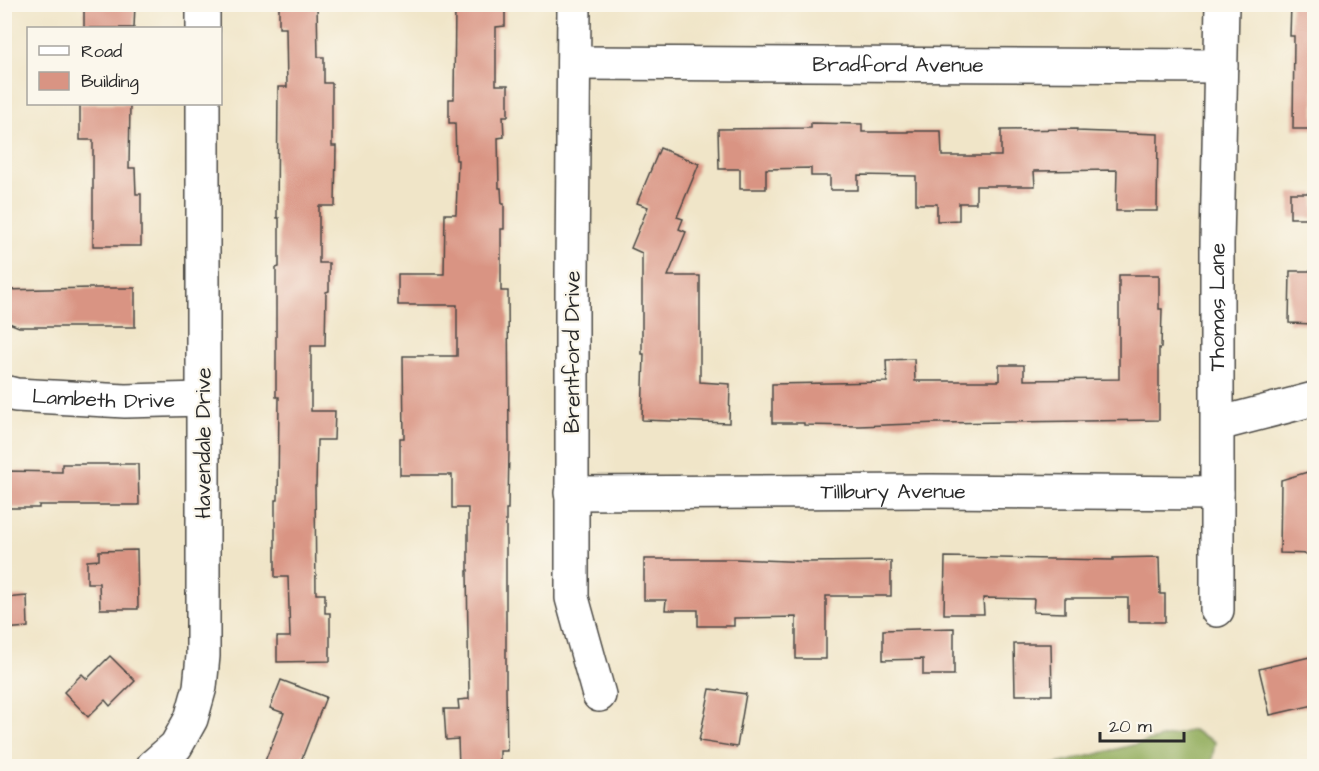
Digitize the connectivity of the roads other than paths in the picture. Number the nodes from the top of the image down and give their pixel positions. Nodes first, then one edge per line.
1 (203, 4) edge
2 (574, 4) edge
3 (1222, 4) edge
4 (203, 27) edge
5 (574, 63) junction
6 (1221, 66) junction
7 (203, 105) edge
8 (4, 392) edge
9 (203, 399) junction
10 (1314, 399) edge
11 (1218, 424) junction
12 (571, 493) junction
13 (1216, 493) junction
14 (1218, 609) dead end
15 (599, 695) dead end
16 (153, 766) edge

1 - 4 street
2 - 5 street, Brentford Drive
3 - 6 street, Thomas Lane
5 - 6 street, Bradford Avenue
5 - 12 street, Brentford Drive
6 - 11 street, Thomas Lane
7 - 9 street, Havendale Drive
8 - 9 street, Lambeth Drive
9 - 16 street, Havendale Drive
10 - 11 street
11 - 13 street, Thomas Lane
12 - 13 street, Tillbury Avenue
12 - 15 street, Brentford Drive
13 - 14 street, Thomas Lane

